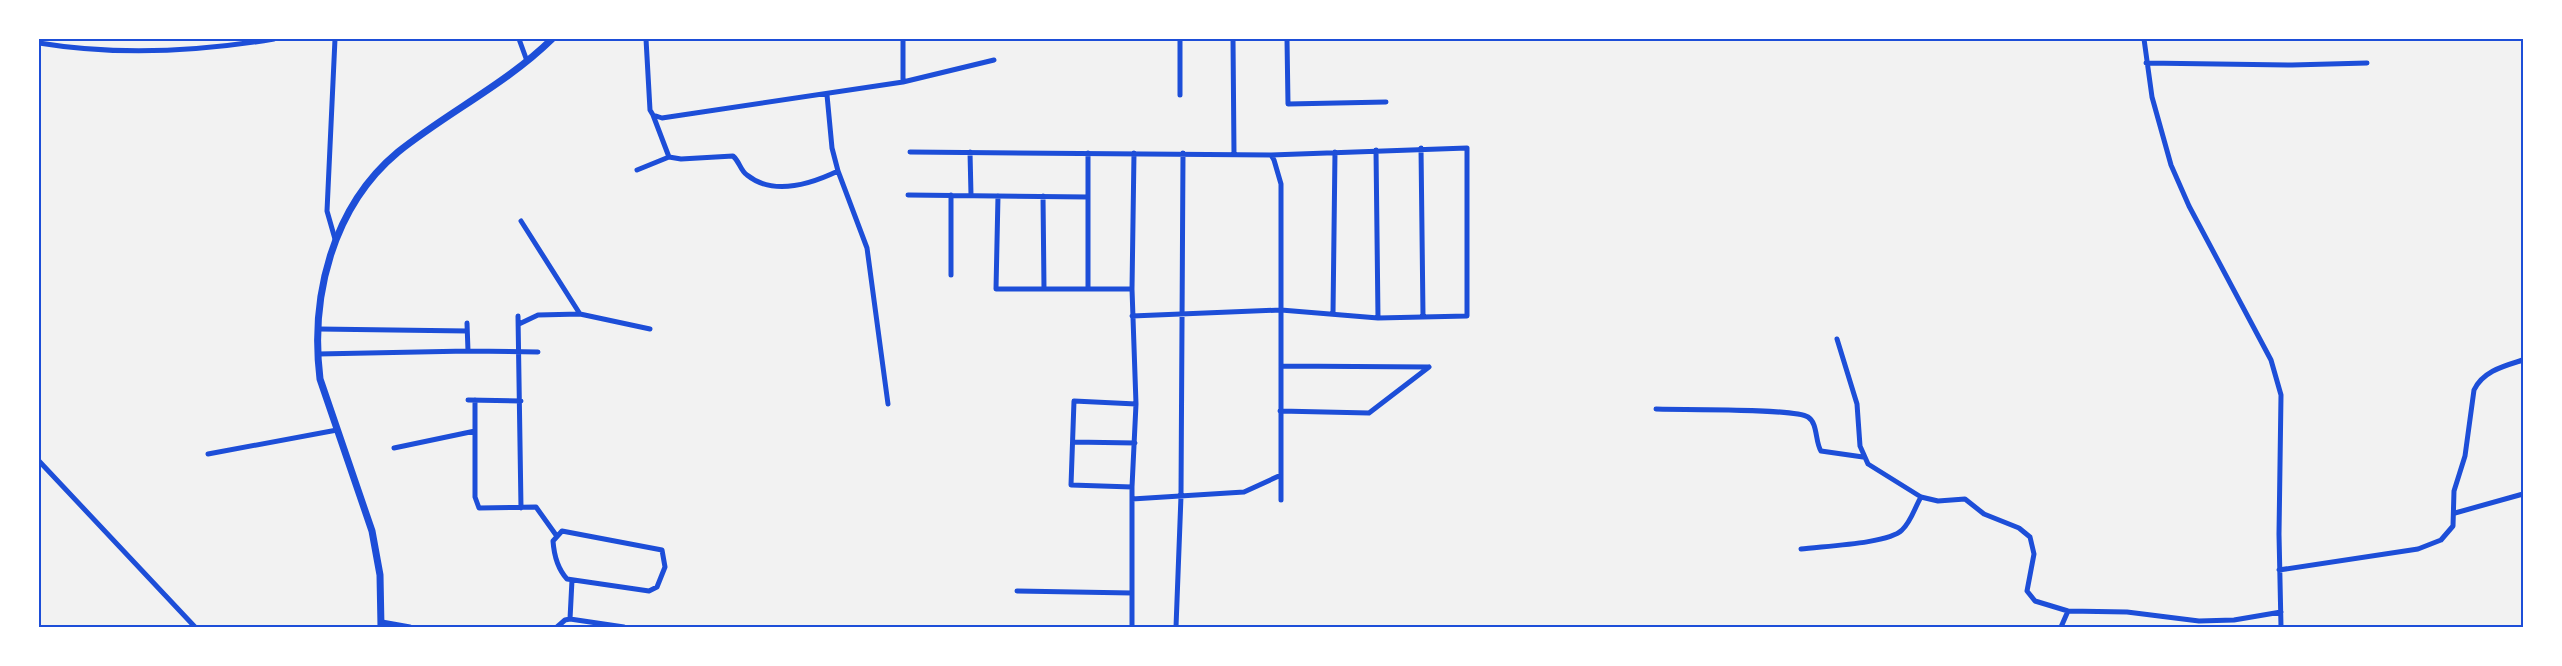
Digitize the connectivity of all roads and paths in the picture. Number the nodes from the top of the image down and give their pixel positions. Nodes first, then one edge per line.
1 (274, 39) edge
2 (335, 39) edge
3 (519, 39) edge
4 (552, 39) edge
5 (646, 39) edge
6 (903, 39) edge
7 (1180, 39) edge
8 (1233, 39) edge
9 (1287, 39) edge
10 (2144, 39) edge
11 (39, 43) edge
12 (994, 60) dead end
13 (527, 61) junction
14 (2146, 63) junction
15 (2367, 63) dead end
16 (903, 82) junction
17 (827, 95) junction
18 (1180, 95) dead end
19 (1386, 102) dead end
20 (653, 115) junction
21 (1421, 148) junction
22 (1376, 150) junction
23 (910, 152) dead end
24 (970, 152) junction
25 (1335, 152) junction
26 (1088, 153) junction
27 (1134, 153) junction
28 (1183, 153) junction
29 (1234, 154) junction
30 (1270, 155) junction
31 (669, 157) junction
32 (637, 170) dead end
33 (838, 171) junction
34 (908, 195) dead end
35 (951, 195) junction
36 (971, 195) junction
37 (998, 196) junction
38 (1043, 196) junction
39 (1088, 197) junction
40 (520, 220) dead end
41 (336, 239) junction
42 (951, 275) dead end
43 (1044, 288) junction
44 (1088, 288) junction
45 (1132, 289) junction
46 (1281, 310) junction
47 (580, 314) junction
48 (1180, 314) junction
49 (1333, 314) junction
50 (518, 316) dead end
51 (1132, 316) junction
52 (1423, 316) junction
53 (1378, 318) junction
54 (467, 323) dead end
55 (519, 324) junction
56 (319, 329) junction
57 (650, 329) dead end
58 (468, 331) junction
59 (1837, 339) dead end
60 (468, 351) junction
61 (519, 352) junction
62 (538, 352) dead end
63 (318, 354) junction
64 (2523, 360) edge
65 (1281, 366) junction
66 (521, 401) junction
67 (888, 404) dead end
68 (1136, 404) junction
69 (1656, 409) dead end
70 (1281, 411) junction
71 (337, 429) junction
72 (475, 431) junction
73 (1073, 442) junction
74 (1135, 443) junction
75 (394, 448) dead end
76 (208, 454) dead end
77 (1863, 457) junction
78 (39, 461) edge
79 (1281, 475) junction
80 (1132, 487) junction
81 (2523, 494) edge
82 (1181, 496) junction
83 (1921, 497) junction
84 (1132, 499) junction
85 (1281, 500) dead end
86 (521, 507) junction
87 (2455, 513) junction
88 (556, 535) junction
89 (1801, 549) dead end
90 (2279, 570) junction
91 (572, 580) junction
92 (1017, 591) dead end
93 (1132, 593) junction
94 (2068, 610) junction
95 (2281, 612) junction
96 (570, 619) junction
97 (381, 624) edge
98 (195, 627) edge
99 (410, 627) edge
100 (557, 627) edge
101 (624, 627) edge
102 (1132, 627) edge
103 (1176, 627) edge
104 (2061, 627) edge
105 (2281, 627) edge

1 - 11 street
2 - 41 street
3 - 13 street
4 - 13 street
5 - 20 street
6 - 16 street
7 - 18 street
8 - 29 street
9 - 19 street
10 - 14 street
12 - 16 street
13 - 41 street
14 - 15 street
14 - 90 street
16 - 17 street
17 - 20 street
17 - 33 street
20 - 31 street
21 - 22 street
21 - 52 street
21 - 52 street
22 - 25 street
22 - 53 street
23 - 24 street
24 - 26 street
24 - 36 street
25 - 30 street
25 - 49 street
26 - 27 street
26 - 39 street
27 - 28 street
27 - 45 street
28 - 29 street
28 - 48 street
29 - 30 street
30 - 46 street
31 - 32 street
31 - 33 street
33 - 67 street
34 - 35 street
35 - 36 street
35 - 42 street
36 - 37 street
37 - 38 street
37 - 43 street
38 - 39 street
38 - 43 street
39 - 44 street
40 - 47 street
41 - 56 street
43 - 44 street
44 - 45 street
45 - 51 street
46 - 48 street
46 - 49 street
46 - 65 street
47 - 55 street
47 - 57 street
48 - 51 street
48 - 82 street
49 - 53 street
50 - 55 street
51 - 68 street
52 - 53 street
54 - 58 street
55 - 61 street
56 - 58 street
56 - 63 street
58 - 60 street
59 - 77 street
60 - 61 street
60 - 63 street
61 - 62 street
61 - 66 street
63 - 71 street
64 - 87 street
65 - 70 street
65 - 70 street
66 - 72 street
66 - 86 street
68 - 73 street
68 - 74 street
69 - 77 street
70 - 79 street
71 - 76 street
71 - 97 street
72 - 75 street
72 - 86 street
73 - 74 street
73 - 80 street
74 - 80 street
77 - 83 street
78 - 98 street
79 - 82 street
79 - 85 street
80 - 84 street
81 - 87 street
82 - 84 street
82 - 103 street
83 - 89 street
83 - 94 street
84 - 93 street
86 - 88 street
87 - 90 street
88 - 91 street
88 - 91 street
90 - 95 street
91 - 96 street
92 - 93 street
93 - 102 street
94 - 95 street
94 - 104 street
95 - 105 street
96 - 100 street
96 - 101 street
97 - 99 street

